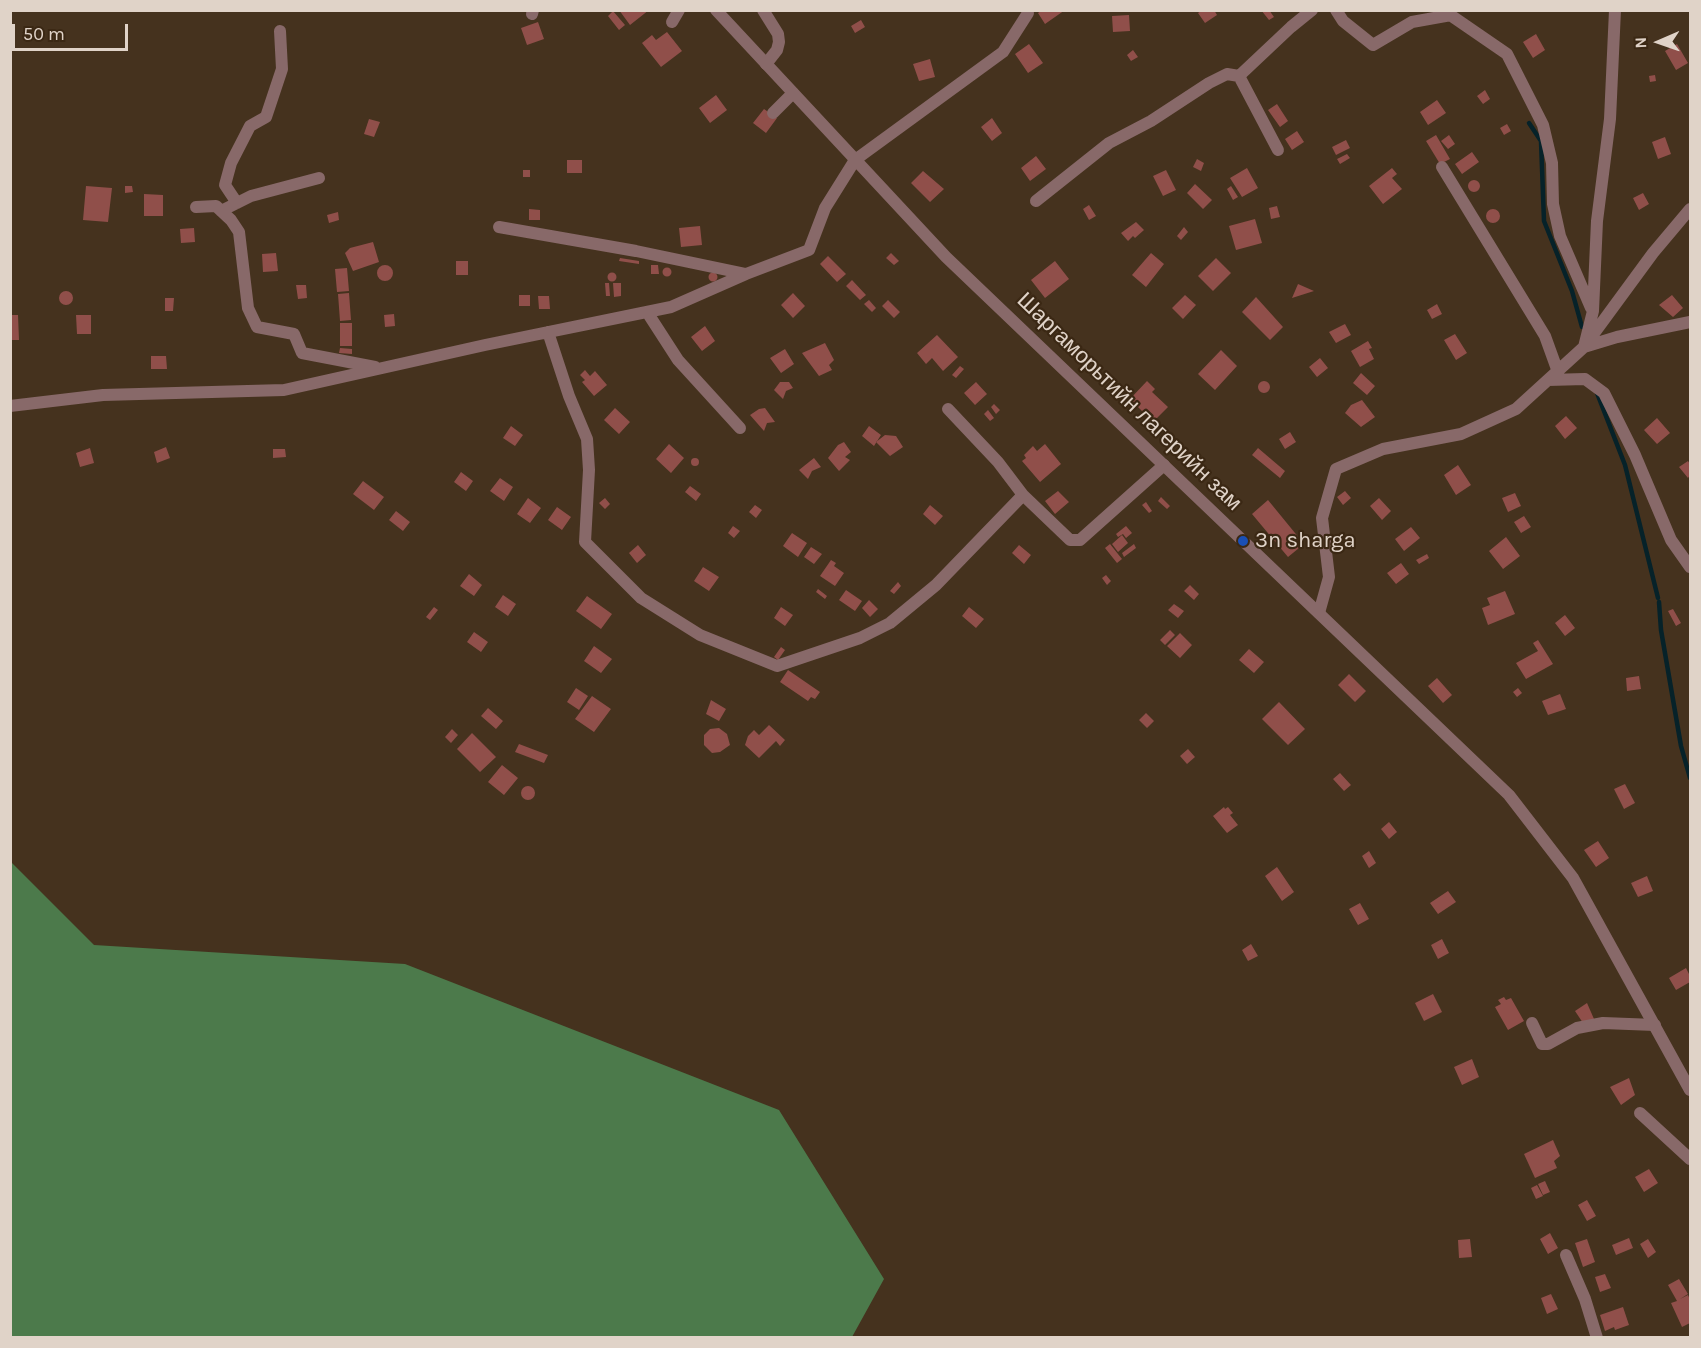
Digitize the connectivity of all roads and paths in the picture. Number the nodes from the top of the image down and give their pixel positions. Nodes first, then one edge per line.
1 (679, 10) edge
2 (716, 10) edge
3 (763, 10) edge
4 (1312, 10) edge
5 (1336, 10) edge
6 (1615, 10) edge
7 (1028, 13) dead end
8 (1447, 13) edge
9 (672, 22) dead end
10 (280, 31) dead end
11 (766, 64) junction
12 (1239, 76) junction
13 (793, 93) junction
14 (773, 113) dead end
15 (1278, 150) dead end
16 (855, 160) junction
17 (1442, 167) dead end
18 (319, 178) dead end
19 (1036, 201) dead end
20 (237, 203) junction
21 (196, 207) dead end
22 (1690, 209) edge
23 (221, 211) junction
24 (499, 227) dead end
25 (746, 274) junction
26 (1593, 311) junction
27 (647, 312) junction
28 (1690, 322) edge
29 (548, 332) junction
30 (1584, 347) junction
31 (382, 368) junction
32 (1553, 376) junction
33 (10, 406) edge
34 (948, 409) dead end
35 (740, 428) dead end
36 (1164, 465) junction
37 (1023, 495) junction
38 (1690, 567) edge
39 (1319, 613) junction
40 (1532, 1023) dead end
41 (1655, 1025) junction
42 (1690, 1090) edge
43 (1640, 1113) dead end
44 (1690, 1159) edge
45 (1566, 1255) dead end
46 (1597, 1338) edge

1 - 9 street
2 - 11 street, Шаргаморьтийн лагерийн зам
3 - 11 street
4 - 12 street
5 - 8 street
6 - 26 street
7 - 16 street
8 - 26 street
10 - 20 street
11 - 13 street, Шаргаморьтийн лагерийн зам
12 - 15 street
12 - 19 street
13 - 14 street
13 - 16 street, Шаргаморьтийн лагерийн зам
16 - 25 street
16 - 36 street, Шаргаморьтийн лагерийн зам
17 - 32 street
18 - 20 street
20 - 23 street
21 - 23 street
22 - 30 street
23 - 31 street
24 - 25 street
25 - 27 street
26 - 30 street
27 - 29 street
27 - 35 street
28 - 30 street
29 - 31 street
29 - 37 street
30 - 32 street
31 - 33 street
32 - 38 street
32 - 39 street
34 - 37 street
36 - 37 street
36 - 39 street, Шаргаморьтийн лагерийн зам
39 - 41 street, Шаргаморьтийн лагерийн зам
40 - 41 street
41 - 42 street, Шаргаморьтийн лагерийн зам
43 - 44 street
45 - 46 street

